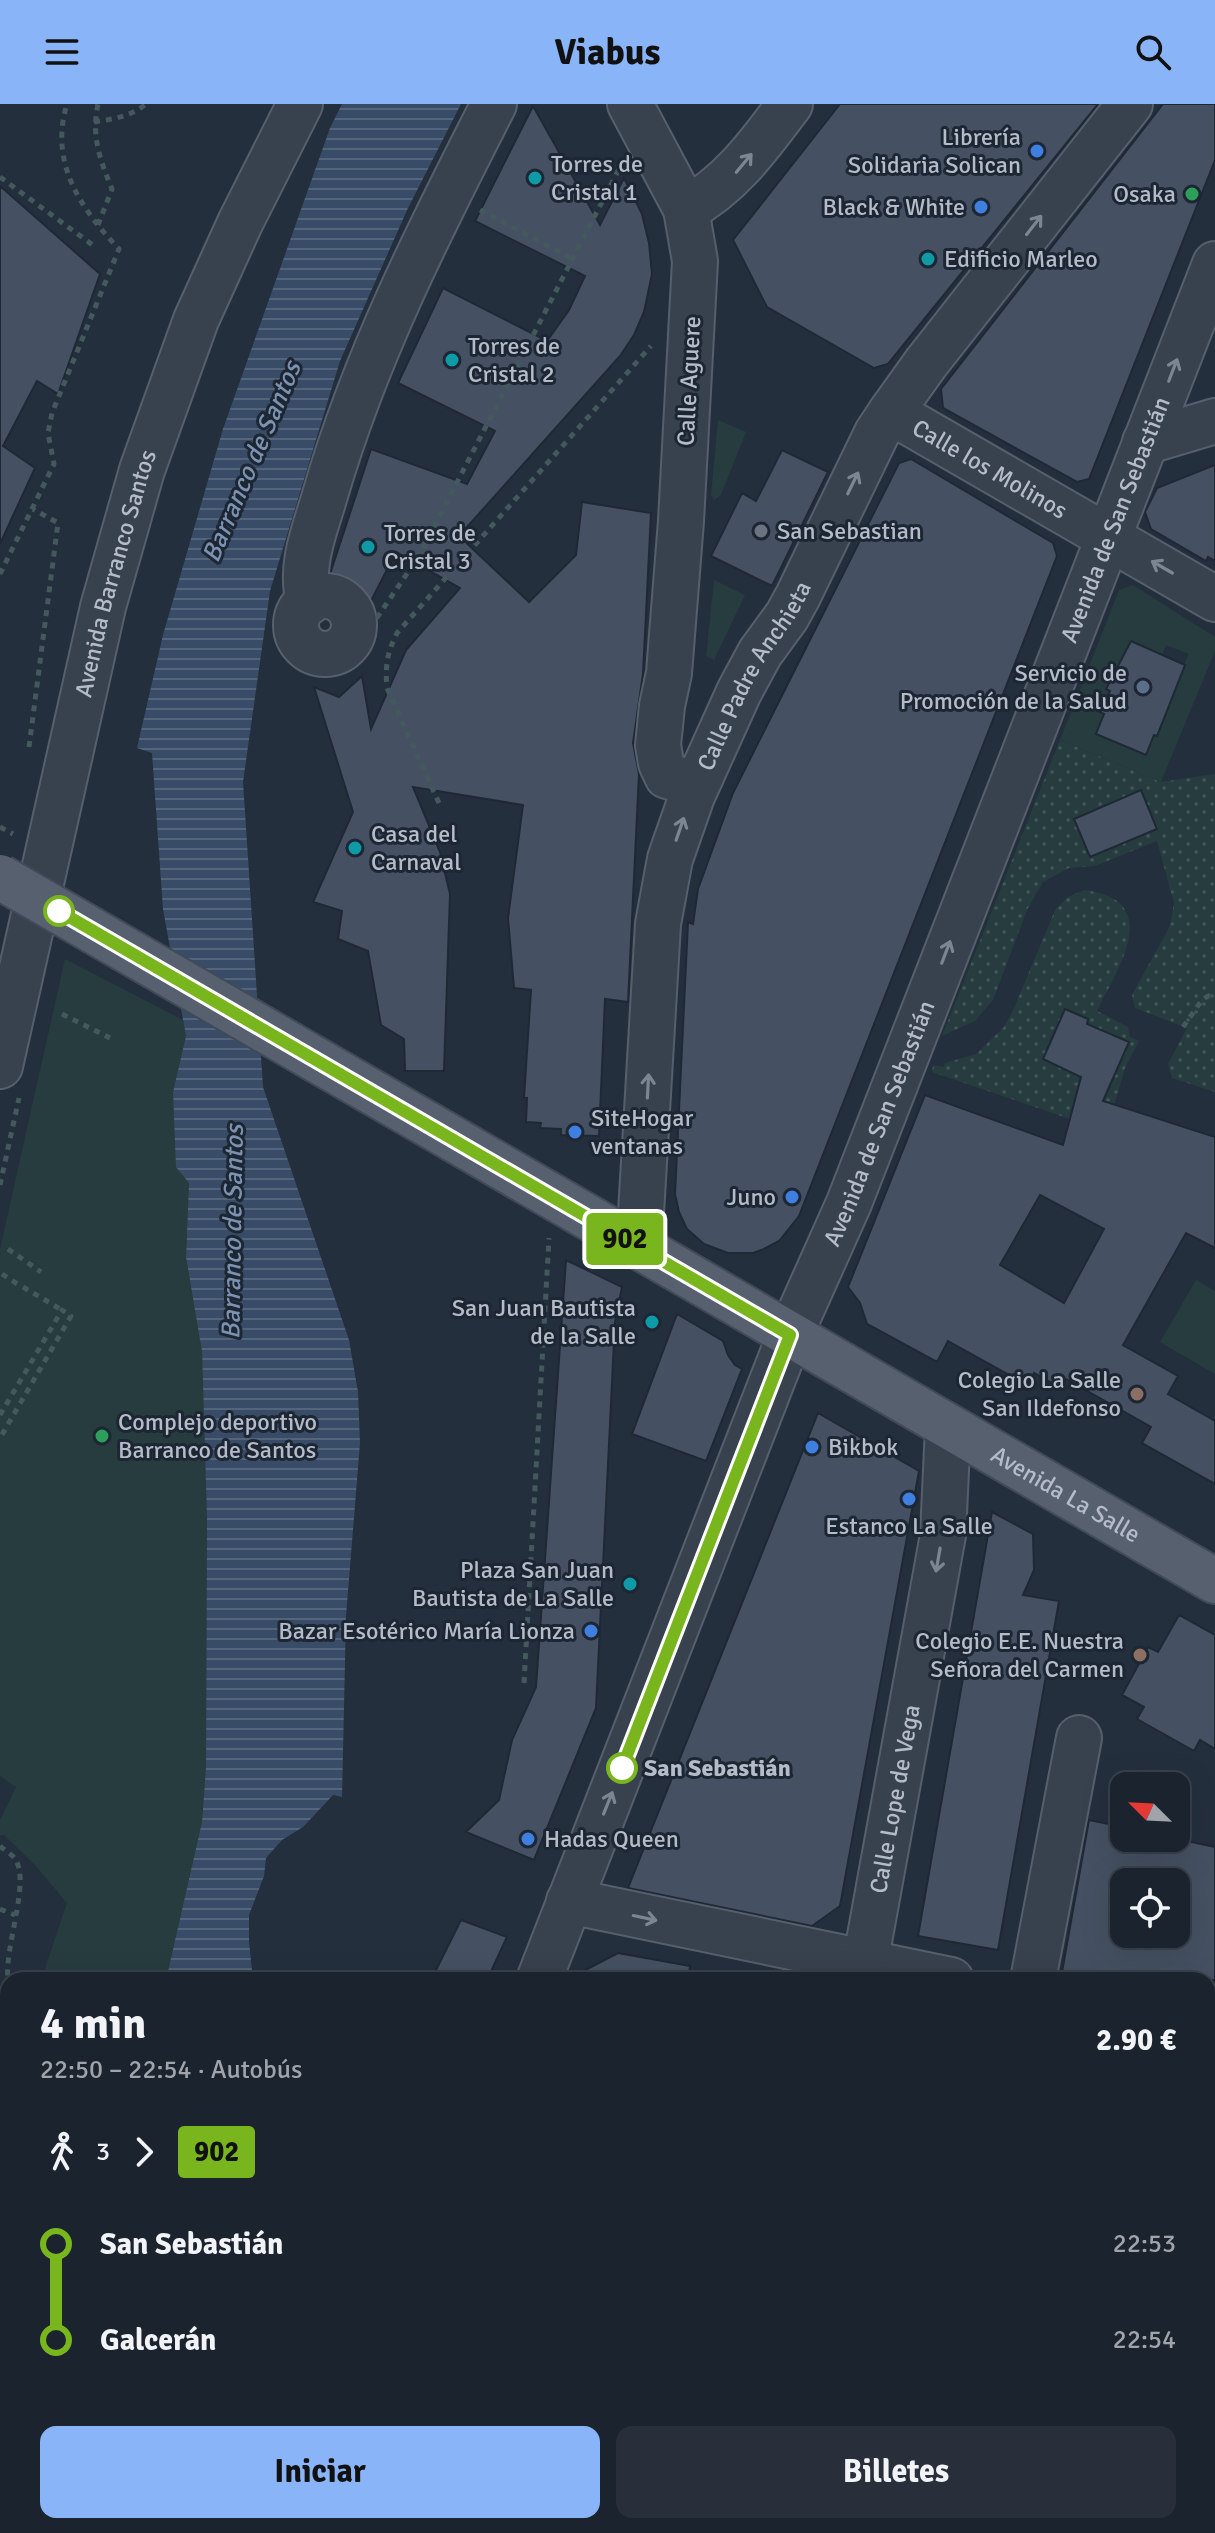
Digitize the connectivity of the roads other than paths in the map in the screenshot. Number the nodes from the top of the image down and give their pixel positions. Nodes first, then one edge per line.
1 (300, 104) edge
2 (494, 104) edge
3 (630, 104) edge
4 (790, 104) edge
5 (1130, 104) edge
6 (686, 209) junction
7 (1215, 264) edge
8 (891, 412) junction
9 (1215, 421) edge
10 (1145, 442) junction
11 (1108, 537) junction
12 (1215, 599) edge
13 (309, 602) dead end
14 (707, 763) junction
15 (0, 877) edge
16 (0, 1066) edge
17 (639, 1247) junction
18 (790, 1335) junction
19 (948, 1427) junction
20 (1215, 1581) edge
21 (1079, 1738) dead end
22 (569, 1901) junction
23 (542, 1972) edge
24 (864, 1972) edge
25 (1035, 1972) edge

1 - 16 street, Avenida Barranco Santos
2 - 13 street
3 - 6 street, Calle Aguere
6 -> 4 street
8 -> 5 street, Calle Padre Anchieta
6 - 14 street, Calle Aguere
10 -> 7 street, Avenida de San Sebastián
8 - 11 street, Calle los Molinos
14 -> 8 street, Calle Padre Anchieta
9 - 10 street
10 - 11 street, Avenida de San Sebastián
12 -> 11 street, Calle los Molinos
18 -> 11 street, Avenida de San Sebastián
17 -> 14 street, Calle Padre Anchieta
15 - 17 main road, Avenida La Salle, bridge
17 - 18 main road, Avenida La Salle
18 - 19 main road, Avenida La Salle
22 -> 18 street, Avenida de San Sebastián
19 - 20 main road, Avenida La Salle
19 -> 24 street, Calle Lope de Vega
21 - 25 street
22 - 23 street, Avenida de San Sebastián
22 -> 24 street

